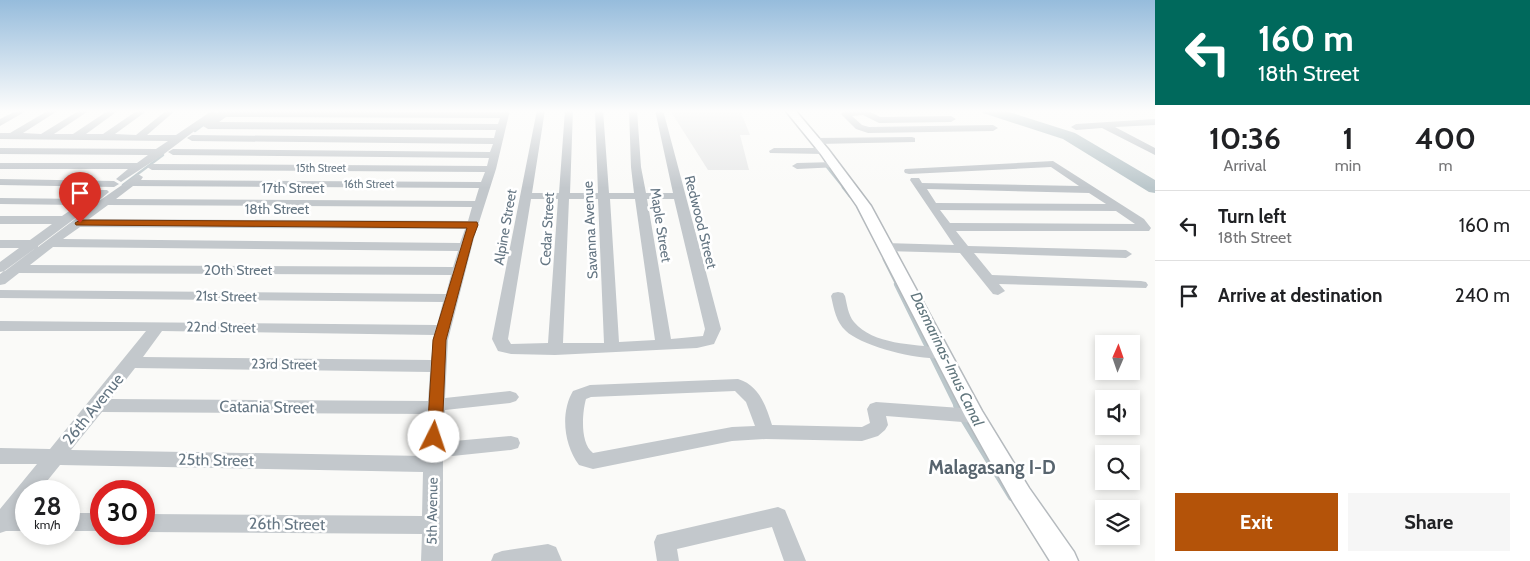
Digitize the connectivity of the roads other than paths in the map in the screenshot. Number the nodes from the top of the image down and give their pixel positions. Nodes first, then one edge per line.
1 (18, 136) edge
2 (182, 136) edge
3 (230, 136) edge
4 (499, 136) edge
5 (536, 136) edge
6 (567, 136) edge
7 (600, 136) edge
8 (634, 136) edge
9 (665, 136) edge
10 (812, 136) edge
11 (1126, 136) edge
12 (44, 137) joint
13 (75, 137) joint
14 (105, 137) joint
15 (139, 137) joint
16 (179, 138) junction
17 (192, 138) joint
18 (912, 140) dead end
19 (820, 146) junction
20 (0, 150) edge
21 (774, 151) dead end
22 (160, 152) junction
23 (173, 152) junction
24 (1155, 152) edge
25 (495, 155) junction
26 (834, 165) junction
27 (0, 166) edge
28 (138, 166) junction
29 (797, 166) dead end
30 (152, 167) junction
31 (491, 169) junction
32 (0, 182) edge
33 (132, 183) junction
34 (114, 184) junction
35 (486, 185) junction
36 (919, 186) junction
37 (1093, 190) junction
38 (526, 196) junction
39 (564, 196) junction
40 (602, 196) junction
41 (641, 196) junction
42 (678, 196) junction
43 (0, 201) edge
44 (91, 202) junction
45 (106, 202) junction
46 (480, 204) junction
47 (932, 206) junction
48 (1119, 208) junction
49 (0, 220) edge
50 (65, 220) junction
51 (80, 223) junction
52 (473, 225) junction
53 (946, 227) junction
54 (51, 243) junction
55 (0, 244) edge
56 (33, 244) junction
57 (465, 247) junction
58 (885, 248) junction
59 (965, 251) junction
60 (1126, 254) dead end
61 (5, 266) edge
62 (459, 272) junction
63 (988, 279) junction
64 (0, 281) edge
65 (1140, 286) dead end
66 (998, 292) dead end
67 (0, 294) edge
68 (838, 296) dead end
69 (451, 298) junction
70 (0, 326) edge
71 (158, 326) junction
72 (443, 330) junction
73 (664, 345) junction
74 (612, 348) junction
75 (555, 350) junction
76 (940, 353) junction
77 (131, 362) junction
78 (438, 366) junction
79 (510, 397) dead end
80 (97, 405) junction
81 (436, 407) junction
82 (975, 416) junction
83 (766, 432) junction
84 (511, 443) dead end
85 (0, 456) edge
86 (54, 457) junction
87 (433, 457) junction
88 (35, 480) edge
89 (15, 505) edge
90 (15, 522) edge
91 (1, 523) edge
92 (155, 523) edge
93 (431, 525) junction
94 (432, 561) edge
95 (502, 561) edge
96 (552, 561) edge
97 (668, 561) edge
98 (795, 561) edge
99 (1065, 561) edge

1 - 12 street
2 - 16 street
3 - 17 street
4 - 25 street, 5th Avenue
5 - 38 street, Alpine Street
6 - 39 street, Cedar Street
7 - 40 street, Savanna Avenue
8 - 41 street, Maple Street
9 - 42 street, Redwood Street
10 - 19 main road
11 - 24 street
12 - 13 street
13 - 14 street
14 - 15 street
15 - 16 street
16 - 22 street
17 - 23 street
18 - 19 street
19 - 21 street
19 - 26 main road
20 - 22 street
22 - 28 street
23 - 25 street
23 - 30 street
25 - 31 street, 5th Avenue
26 - 29 street
26 - 58 main road
27 - 28 street
28 - 34 street
30 - 31 street, 15th Street
30 - 33 street
31 - 35 street, 5th Avenue
32 - 34 street
33 - 35 street, 16th Street
33 - 45 street
34 - 44 street
35 - 46 street, 5th Avenue
36 - 37 street
36 - 37 street
36 - 47 street
37 - 48 street
38 - 39 street
38 - 75 street, Alpine Street
39 - 40 street
39 - 75 street, Cedar Street
40 - 41 street
40 - 74 street, Savanna Avenue
41 - 42 street
41 - 73 street, Maple Street
42 - 73 street, Redwood Street
43 - 44 street
44 - 50 street
45 - 46 street, 17th Street
45 - 51 street
46 - 52 street, 5th Avenue
47 - 48 street
47 - 53 street
48 - 53 street
49 - 50 street
50 - 56 street
51 - 52 street, 18th Street
51 - 54 street
52 - 57 street, 5th Avenue
53 - 59 street
54 - 57 street
54 - 61 street
55 - 56 street
56 - 61 street
57 - 62 street, 5th Avenue
58 - 59 street
58 - 76 main road
59 - 60 street
59 - 63 street
61 - 62 street, 20th Street
61 - 64 street
62 - 69 street, 5th Avenue
63 - 65 street
63 - 66 street
67 - 69 street, 21st Street
68 - 76 street
69 - 72 street, 5th Avenue
70 - 71 street, 22nd Street
71 - 72 street, 22nd Street
71 - 77 street, 26th Avenue
72 - 78 street, 5th Avenue
73 - 74 street
74 - 75 street
76 - 82 main road
77 - 78 street, 23rd Street
77 - 80 street, 26th Avenue
78 - 81 street, 5th Avenue
79 - 81 street, Catania Street
80 - 81 street, Catania Street
80 - 86 street, 26th Avenue
81 - 87 street, 5th Avenue
82 - 83 street
82 - 99 main road
83 - 83 street
84 - 87 street, 25th Street
85 - 86 street, 25th Street
86 - 87 street, 25th Street
86 - 88 street, 26th Avenue
87 - 93 street, 5th Avenue
89 - 91 street, 26th Avenue
90 - 91 street
92 - 93 street, 26th Street
93 - 94 street, 5th Avenue
95 - 96 street
97 - 98 street

